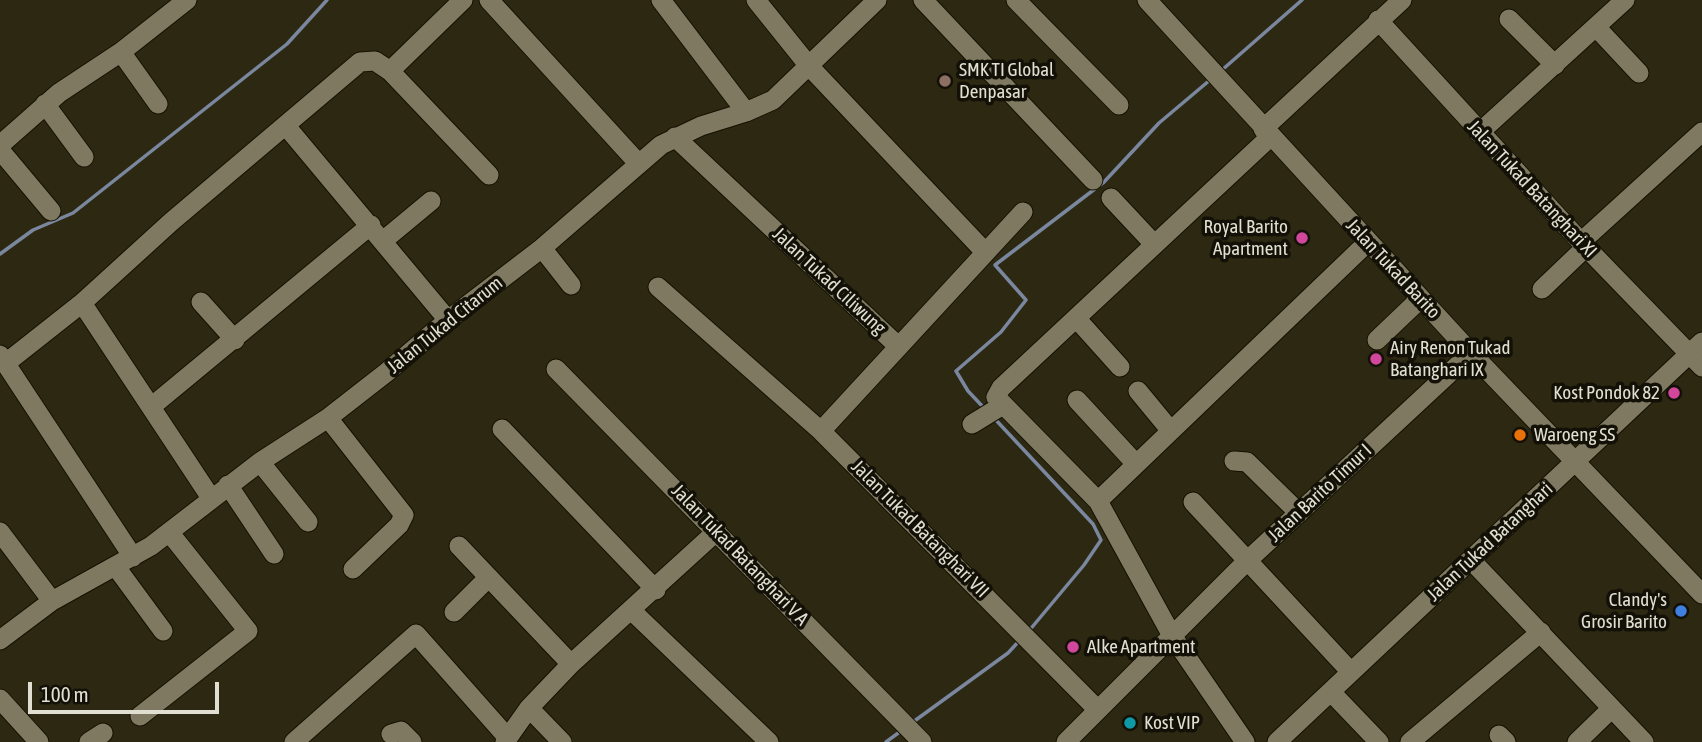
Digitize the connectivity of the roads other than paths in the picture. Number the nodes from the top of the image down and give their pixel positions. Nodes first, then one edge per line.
1 (187, 0) edge
2 (463, 0) edge
3 (489, 0) edge
4 (661, 0) edge
5 (756, 0) edge
6 (877, 0) edge
7 (923, 0) edge
8 (1016, 0) edge
9 (1147, 0) edge
10 (1625, 0) edge
11 (1385, 8) edge
12 (1509, 19) dead end
13 (1596, 27) junction
14 (121, 52) junction
15 (1555, 65) junction
16 (809, 66) junction
17 (390, 71) junction
18 (1639, 73) dead end
19 (45, 104) junction
20 (158, 104) dead end
21 (1119, 105) dead end
22 (746, 112) junction
23 (286, 126) junction
24 (1702, 132) edge
25 (1266, 133) junction
26 (1479, 133) junction
27 (675, 137) junction
28 (0, 145) edge
29 (0, 150) edge
30 (85, 156) dead end
31 (639, 164) junction
32 (489, 175) dead end
33 (1093, 180) dead end
34 (1111, 198) dead end
35 (431, 201) dead end
36 (51, 211) dead end
37 (1023, 212) dead end
38 (371, 225) junction
39 (384, 240) junction
40 (1367, 242) junction
41 (1154, 244) junction
42 (1583, 245) junction
43 (542, 248) junction
44 (985, 252) junction
45 (571, 285) dead end
46 (658, 287) dead end
47 (1542, 289) dead end
48 (1420, 299) junction
49 (201, 302) dead end
50 (82, 303) junction
51 (1076, 318) junction
52 (448, 320) junction
53 (235, 340) junction
54 (1377, 340) dead end
55 (898, 346) junction
56 (1471, 353) junction
57 (1698, 354) edge
58 (3, 359) edge
59 (1120, 367) dead end
60 (556, 369) dead end
61 (1138, 391) dead end
62 (1077, 400) dead end
63 (151, 407) junction
64 (328, 418) junction
65 (502, 429) dead end
66 (821, 431) junction
67 (1171, 431) junction
68 (1234, 461) dead end
69 (260, 462) junction
70 (1575, 463) junction
71 (1136, 464) junction
72 (228, 485) junction
73 (211, 498) junction
74 (1098, 501) junction
75 (1193, 502) dead end
76 (1299, 513) junction
77 (308, 522) dead end
78 (717, 531) junction
79 (0, 532) edge
80 (169, 532) junction
81 (459, 546) dead end
82 (274, 554) dead end
83 (1471, 560) junction
84 (1247, 561) junction
85 (125, 562) junction
86 (354, 569) dead end
87 (488, 578) junction
88 (656, 590) junction
89 (1702, 594) edge
90 (52, 601) junction
91 (632, 611) junction
92 (454, 612) dead end
93 (163, 631) dead end
94 (1541, 632) junction
95 (1171, 634) junction
96 (0, 640) edge
97 (571, 664) junction
98 (1351, 672) junction
99 (1331, 692) junction
100 (0, 699) edge
101 (528, 708) junction
102 (1097, 709) junction
103 (1611, 709) junction
104 (140, 716) dead end
105 (910, 729) edge
106 (391, 734) dead end
107 (506, 740) edge
108 (39, 742) edge
109 (294, 742) edge
110 (412, 742) edge
111 (562, 742) edge
112 (769, 742) edge
113 (1066, 742) edge
114 (1245, 742) edge
115 (1277, 742) edge
116 (1378, 742) edge
117 (1410, 742) edge
118 (1577, 742) edge
119 (1644, 742) edge

1 - 14 street
2 - 17 street
3 - 31 street
4 - 22 street
5 - 16 street
6 - 16 street, Jalan Tukad Citarum
7 - 33 street
8 - 21 street
9 - 25 street, Jalan Tukad Barito
10 - 13 street
11 - 25 street
11 - 26 street, Jalan Tukad Batanghari XI
12 - 15 street
13 - 15 street
13 - 18 street
14 - 19 street
14 - 20 street
15 - 26 street
16 - 22 street, Jalan Tukad Citarum
16 - 44 street
17 - 23 street
17 - 32 street
19 - 28 street
19 - 30 street
22 - 27 street, Jalan Tukad Citarum
23 - 38 street
23 - 50 street
24 - 42 street
25 - 40 street, Jalan Tukad Barito
25 - 41 street
26 - 42 street, Jalan Tukad Batanghari XI
27 - 31 street, Jalan Tukad Citarum
27 - 55 street, Jalan Tukad Ciliwung
29 - 36 street
31 - 43 street, Jalan Tukad Citarum
34 - 41 street
35 - 39 street
37 - 44 street
38 - 39 street
38 - 53 street
39 - 52 street
40 - 48 street, Jalan Tukad Barito
40 - 67 street
41 - 51 street
42 - 47 street
42 - 57 street, Jalan Tukad Batanghari XI
43 - 45 street
43 - 52 street, Jalan Tukad Citarum
44 - 55 street
46 - 66 street, Jalan Tukad Batanghari VII
48 - 54 street
48 - 56 street, Jalan Tukad Barito
49 - 53 street
50 - 58 street
50 - 63 street
51 - 59 street
51 - 74 street
52 - 64 street, Jalan Tukad Citarum
53 - 63 street
55 - 66 street, Jalan Tukad Ciliwung
56 - 70 street, Jalan Tukad Barito
56 - 76 street, Jalan Barito Timur I
57 - 70 street, Jalan Tukad Batanghari
58 - 85 street
60 - 78 street, Jalan Tukad Batanghari V A
61 - 67 street
62 - 71 street
63 - 73 street
64 - 69 street, Jalan Tukad Citarum
64 - 86 street
65 - 88 street
66 - 102 street, Jalan Tukad Batanghari VII
67 - 71 street
68 - 76 street
69 - 72 street, Jalan Tukad Citarum
69 - 77 street
70 - 83 street, Jalan Tukad Batanghari
70 - 89 street, Jalan Tukad Barito
71 - 74 street
72 - 73 street, Jalan Tukad Citarum
72 - 82 street
73 - 80 street, Jalan Tukad Citarum
74 - 95 street
75 - 84 street
76 - 84 street, Jalan Barito Timur I
78 - 88 street
78 - 105 street, Jalan Tukad Batanghari V A
79 - 90 street
80 - 85 street, Jalan Tukad Citarum
80 - 104 street
81 - 87 street
83 - 94 street
83 - 98 street, Jalan Tukad Batanghari
84 - 95 street, Jalan Barito Timur I
84 - 98 street
85 - 90 street, Jalan Tukad Citarum
85 - 93 street
87 - 92 street
87 - 97 street
88 - 91 street
90 - 96 street, Jalan Tukad Citarum
91 - 97 street
91 - 112 street
94 - 103 street
94 - 117 street
95 - 102 street
95 - 114 street
97 - 101 street
98 - 99 street, Jalan Tukad Batanghari
99 - 115 street, Jalan Tukad Batanghari
99 - 116 street
100 - 108 street
101 - 107 street
101 - 111 street
102 - 113 street
103 - 118 street
103 - 119 street
106 - 110 street
107 - 109 street

